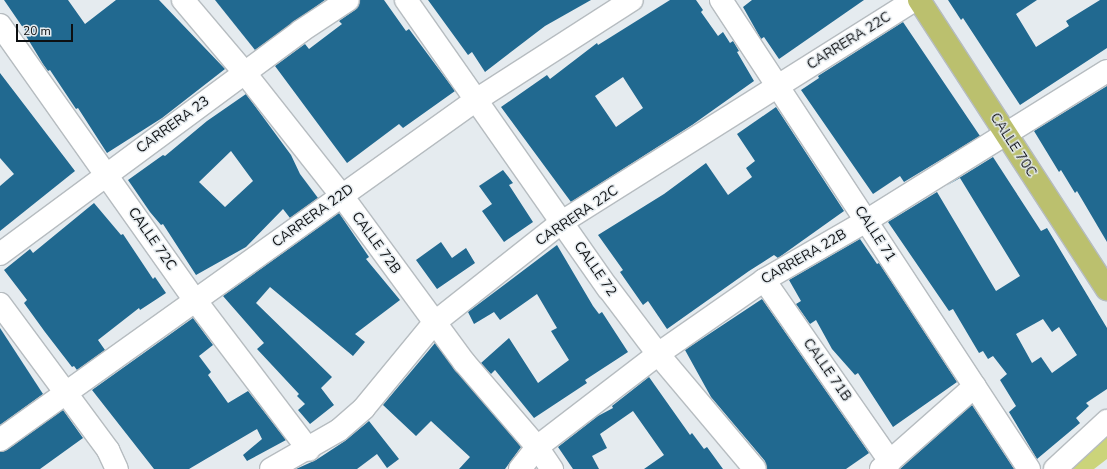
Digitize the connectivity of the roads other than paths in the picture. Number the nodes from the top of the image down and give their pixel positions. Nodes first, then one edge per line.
1 (183, 0) edge
2 (348, 0) edge
3 (406, 0) edge
4 (632, 0) edge
5 (721, 0) edge
6 (914, 0) edge
7 (919, 0) edge
8 (0, 24) edge
9 (1107, 71) edge
10 (244, 72) junction
11 (778, 86) junction
12 (476, 100) junction
13 (1005, 134) junction
14 (106, 174) junction
15 (342, 196) junction
16 (866, 221) junction
17 (562, 222) junction
18 (0, 254) edge
19 (764, 280) junction
20 (1107, 289) edge
21 (195, 300) junction
22 (0, 304) edge
23 (434, 323) junction
24 (658, 354) junction
25 (975, 386) junction
26 (67, 392) junction
27 (1107, 421) edge
28 (0, 440) edge
29 (309, 450) junction
30 (535, 455) edge
31 (885, 465) edge
32 (117, 469) edge
33 (272, 469) edge
34 (520, 469) edge
35 (552, 469) edge
36 (755, 469) edge
37 (1029, 469) edge
38 (1055, 469) edge

1 - 10 street, CALLE 72B
2 - 10 street, CARRERA 23
3 - 12 street, CALLE 72
4 - 12 street, CARRERA 22D
5 - 11 street, CALLE 71
6 - 11 street, CARRERA 22C
7 - 13 main road, CALLE 70C
8 - 14 street, CALLE 72C
9 - 13 street, CARRERA 22B
10 - 14 street, CARRERA 23
10 - 15 street, CALLE 72B
11 - 16 street, CALLE 71
11 - 17 street, CARRERA 22C
12 - 15 street, CARRERA 22D
12 - 17 street, CALLE 72
13 - 16 street, CARRERA 22B
13 - 20 main road, CALLE 70C
14 - 18 street, CARRERA 23
14 - 21 street, CALLE 72C
15 - 21 street, CARRERA 22D
15 - 23 street, CALLE 72B
16 - 19 street, CARRERA 22B
16 - 25 street, CALLE 71
17 - 23 street, CARRERA 22C
17 - 24 street, CALLE 72
19 - 24 street, CARRERA 22B
19 - 31 street, CALLE 71B
21 - 26 street, CARRERA 22D
21 - 29 street, CALLE 72C
22 - 26 street
23 - 29 street, CARRERA 22C
23 - 30 street, CALLE 72B
24 - 30 street, CARRERA 22B
24 - 36 street, CALLE 72
25 - 31 street
25 - 37 street, CALLE 71
26 - 28 street, CARRERA 22D
26 - 32 street
27 - 38 street
29 - 33 street, CARRERA 22C
30 - 34 street, CARRERA 22B
30 - 35 street, CALLE 72B

